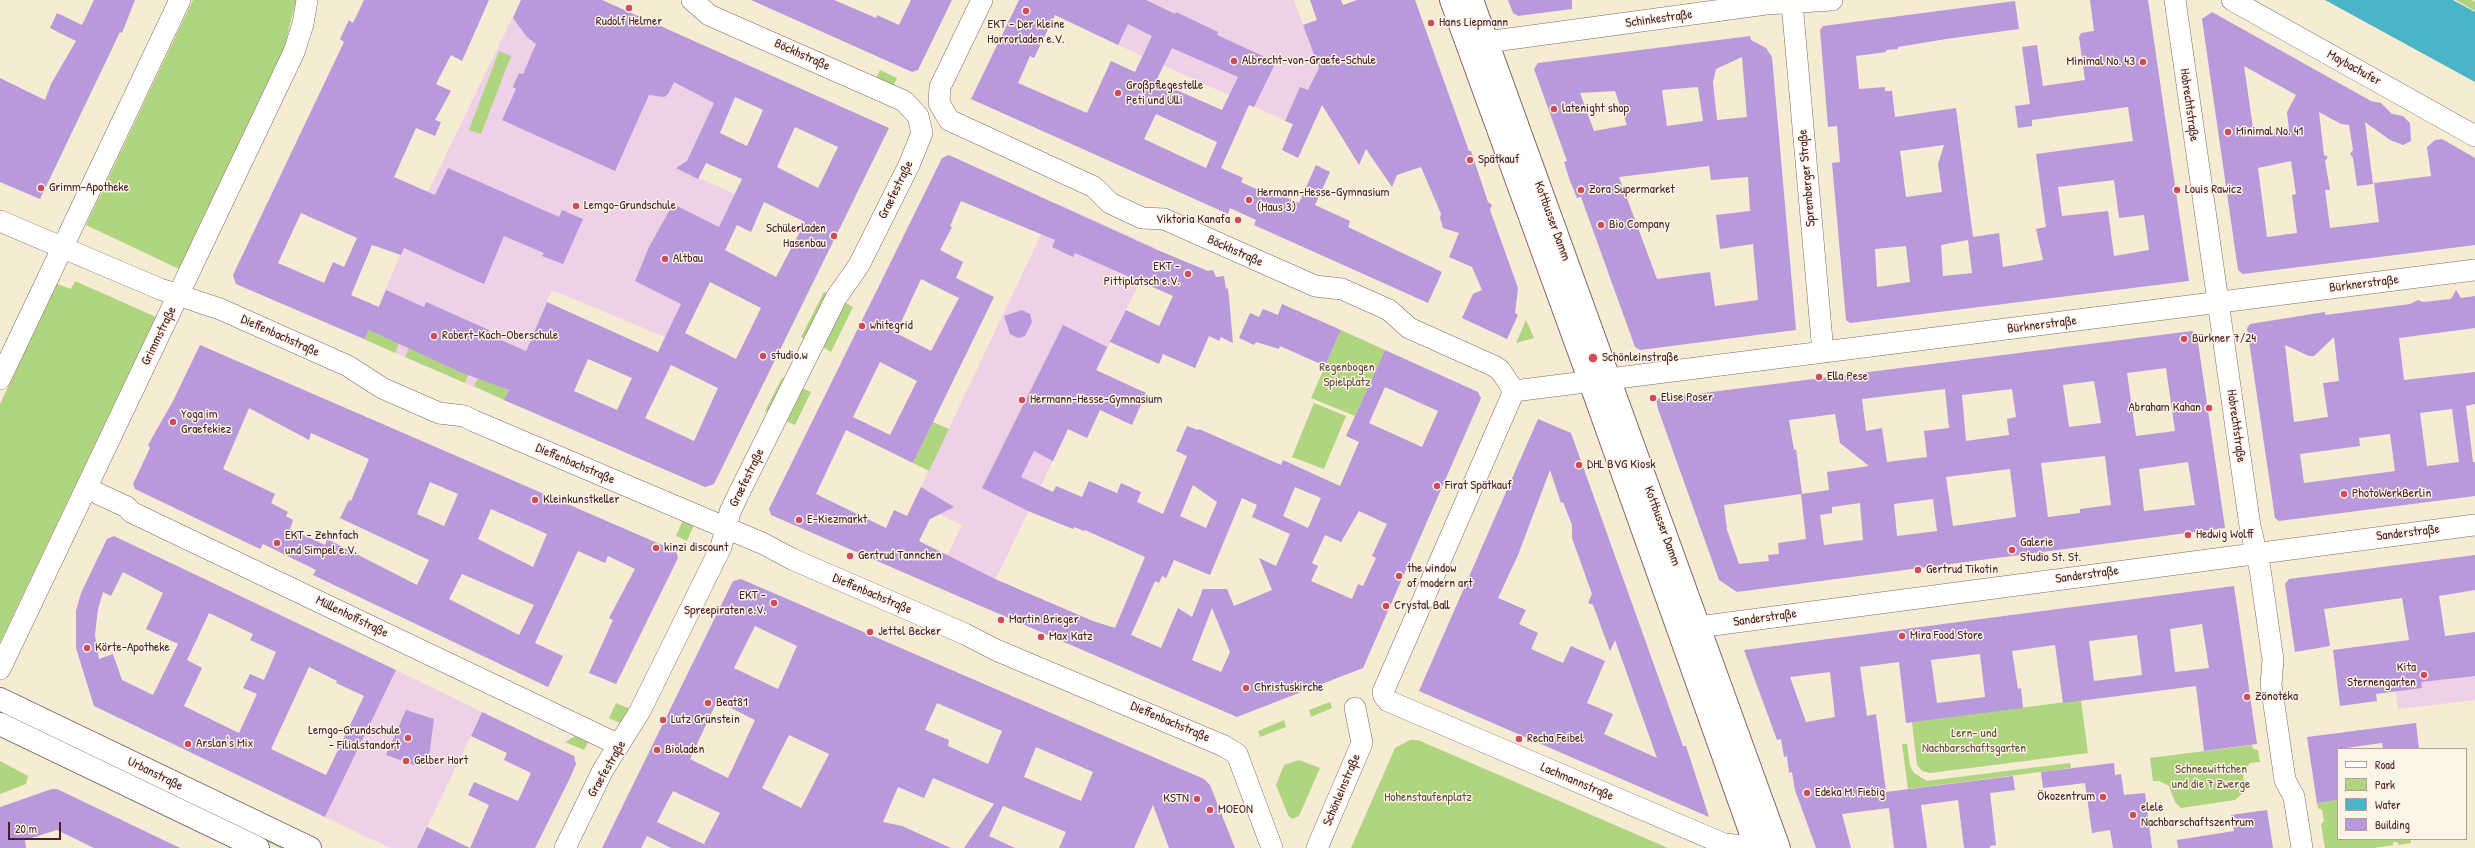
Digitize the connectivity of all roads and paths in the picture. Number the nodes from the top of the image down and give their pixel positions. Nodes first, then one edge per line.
1 (180, 0) edge
2 (307, 0) edge
3 (692, 0) edge
4 (982, 0) edge
5 (1451, 0) edge
6 (1472, 0) edge
7 (1832, 0) edge
8 (2175, 0) edge
9 (2232, 0) edge
10 (1792, 3) junction
11 (1487, 42) junction
12 (912, 108) joint
13 (2475, 136) edge
14 (0, 221) edge
15 (63, 248) junction
16 (2475, 270) edge
17 (178, 295) junction
18 (2217, 303) junction
19 (1823, 352) junction
20 (0, 379) edge
21 (1600, 381) junction
22 (1514, 391) junction
23 (86, 488) junction
24 (2475, 525) edge
25 (726, 528) junction
26 (2256, 553) junction
27 (1698, 626) junction
28 (0, 669) edge
29 (0, 699) edge
30 (1355, 708) dead end
31 (0, 724) edge
32 (619, 745) junction
33 (1778, 845) edge
34 (258, 848) edge
35 (310, 848) edge
36 (565, 848) edge
37 (1272, 848) edge
38 (1317, 848) edge
39 (1756, 848) edge
40 (2302, 848) edge

1 - 15 street
2 - 17 street, Grimmstraße
3 - 12 street, Böckhstraße
4 - 22 street, Böckhstraße
5 - 21 main road, Kottbusser Damm
6 - 11 main road, Kottbusser Damm
7 - 10 street, Schinkestraße
8 - 18 street, Hobrechtstraße
9 - 13 street, Maybachufer
10 - 11 street, Schinkestraße
10 - 19 street, Spremberger Straße
11 - 21 main road, Kottbusser Damm
12 - 25 street, Graefestraße
14 - 15 street, Dieffenbachstraße
15 - 17 street, Dieffenbachstraße
15 - 20 street
16 - 18 street, Bürknerstraße
17 - 23 street, Grimmstraße
17 - 25 street, Dieffenbachstraße
18 - 19 street, Bürknerstraße
18 - 26 street, Hobrechtstraße
19 - 21 street, Bürknerstraße
21 - 22 street
21 - 27 main road, Kottbusser Damm
21 - 39 main road, Kottbusser Damm
22 - 39 street, Lachmannstraße
23 - 28 street, Grimmstraße
23 - 32 street, Müllenhoffstraße
24 - 26 street, Sanderstraße
25 - 32 street, Graefestraße
25 - 37 street, Dieffenbachstraße
26 - 27 street, Sanderstraße
26 - 40 street, Hobrechtstraße
27 - 33 main road, Kottbusser Damm
29 - 35 main road, Urbanstraße
30 - 38 street, Schönleinstraße
31 - 34 main road, Urbanstraße
32 - 36 street, Graefestraße
33 - 39 street, Lachmannstraße

